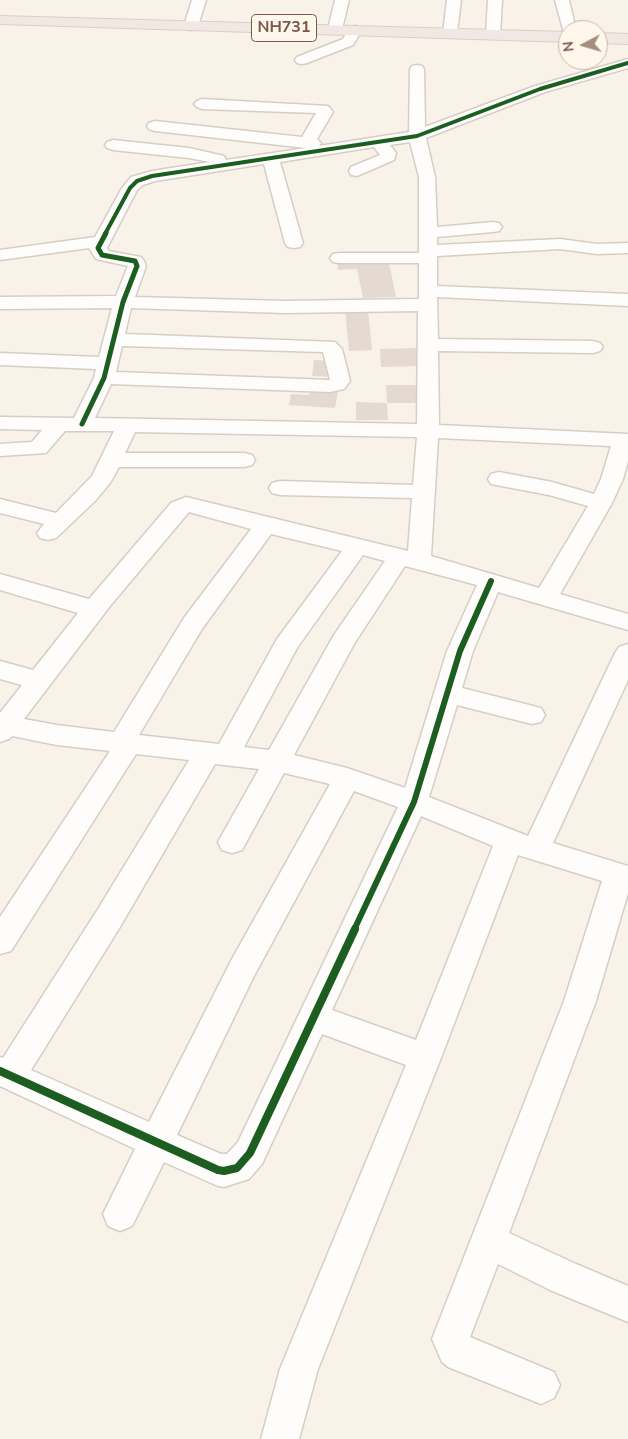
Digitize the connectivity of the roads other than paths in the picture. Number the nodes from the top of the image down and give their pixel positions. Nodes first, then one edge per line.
1 (199, 0) edge
2 (342, 0) edge
3 (454, 0) edge
4 (495, 0) edge
5 (562, 0) edge
6 (0, 20) edge
7 (566, 20) edge
8 (191, 26) junction
9 (335, 29) junction
10 (356, 30) junction
11 (450, 33) junction
12 (493, 34) junction
13 (558, 37) edge
14 (608, 38) edge
15 (628, 39) edge
16 (302, 60) dead end
17 (628, 63) edge
18 (418, 69) dead end
19 (202, 104) dead end
20 (155, 126) dead end
21 (417, 136) junction
22 (306, 143) junction
23 (379, 143) junction
24 (113, 145) dead end
25 (348, 148) junction
26 (271, 159) junction
27 (235, 164) junction
28 (357, 171) dead end
29 (493, 227) dead end
30 (102, 241) junction
31 (294, 243) dead end
32 (428, 247) junction
33 (628, 248) edge
34 (0, 255) edge
35 (338, 258) dead end
36 (428, 298) junction
37 (628, 300) edge
38 (123, 302) junction
39 (0, 303) edge
40 (113, 340) junction
41 (428, 345) junction
42 (593, 347) dead end
43 (0, 359) edge
44 (106, 370) junction
45 (0, 423) edge
46 (59, 424) junction
47 (82, 424) junction
48 (128, 425) junction
49 (428, 431) junction
50 (625, 440) edge
51 (0, 450) edge
52 (112, 460) junction
53 (244, 460) dead end
54 (498, 479) dead end
55 (280, 488) dead end
56 (423, 492) junction
57 (601, 503) junction
58 (0, 506) edge
59 (266, 525) junction
60 (54, 527) joint
61 (357, 547) junction
62 (409, 559) junction
63 (491, 581) junction
64 (0, 582) edge
65 (546, 597) junction
66 (94, 610) junction
67 (628, 622) edge
68 (628, 655) edge
69 (0, 670) edge
70 (39, 681) junction
71 (447, 694) junction
72 (532, 715) dead end
73 (2, 727) edge
74 (125, 744) junction
75 (217, 754) junction
76 (277, 761) junction
77 (347, 778) junction
78 (414, 802) junction
79 (232, 842) dead end
80 (522, 845) junction
81 (624, 877) edge
82 (0, 942) edge
83 (314, 1016) junction
84 (425, 1058) junction
85 (5, 1073) edge
86 (156, 1141) junction
87 (120, 1214) dead end
88 (488, 1241) junction
89 (628, 1304) edge
90 (541, 1385) dead end
91 (280, 1439) edge

1 - 8 street
2 - 9 street
3 - 11 street
4 - 12 street
5 - 7 street
6 - 8 highway, NH731
8 - 9 highway, NH731
9 - 10 highway, NH731
10 - 11 highway, NH731
10 - 16 street
11 - 12 highway, NH731
12 - 13 highway, NH731
14 - 15 highway
17 - 21 street
18 - 21 street
19 - 22 street
20 - 22 street
21 - 23 street
21 - 32 street
22 - 25 street
23 - 25 street
23 - 28 street
24 - 27 street
25 - 26 street
26 - 27 street
26 - 31 street
27 - 30 street
29 - 32 street
30 - 34 street
30 - 38 street
32 - 33 street
32 - 35 street
32 - 36 street
36 - 37 street
36 - 38 street
36 - 41 street
38 - 39 street
38 - 40 street
40 - 44 street
40 - 44 street
41 - 42 street
41 - 49 street
43 - 44 street
44 - 47 street
45 - 46 street
46 - 47 street
46 - 51 street
47 - 48 street
48 - 49 street
48 - 52 street
49 - 50 street
49 - 56 street
50 - 57 street
52 - 53 street
52 - 60 street
54 - 57 street
55 - 56 street
56 - 62 street
57 - 65 street
58 - 60 street
59 - 61 street
59 - 66 street
59 - 74 street
61 - 62 street
61 - 75 street
62 - 63 street
62 - 76 street
63 - 65 street
63 - 71 street
64 - 66 street
65 - 67 street
66 - 70 street
68 - 80 street
69 - 70 street
70 - 73 street
71 - 72 street
71 - 78 street
73 - 74 street
74 - 75 street
74 - 82 street
75 - 76 street
75 - 85 street
76 - 77 street
76 - 79 street
77 - 78 street
77 - 86 street
78 - 80 street
78 - 83 street
80 - 81 street
80 - 84 street
81 - 88 street
83 - 84 street
83 - 86 street
84 - 91 street
85 - 86 street
86 - 87 street
88 - 89 street
88 - 90 street

